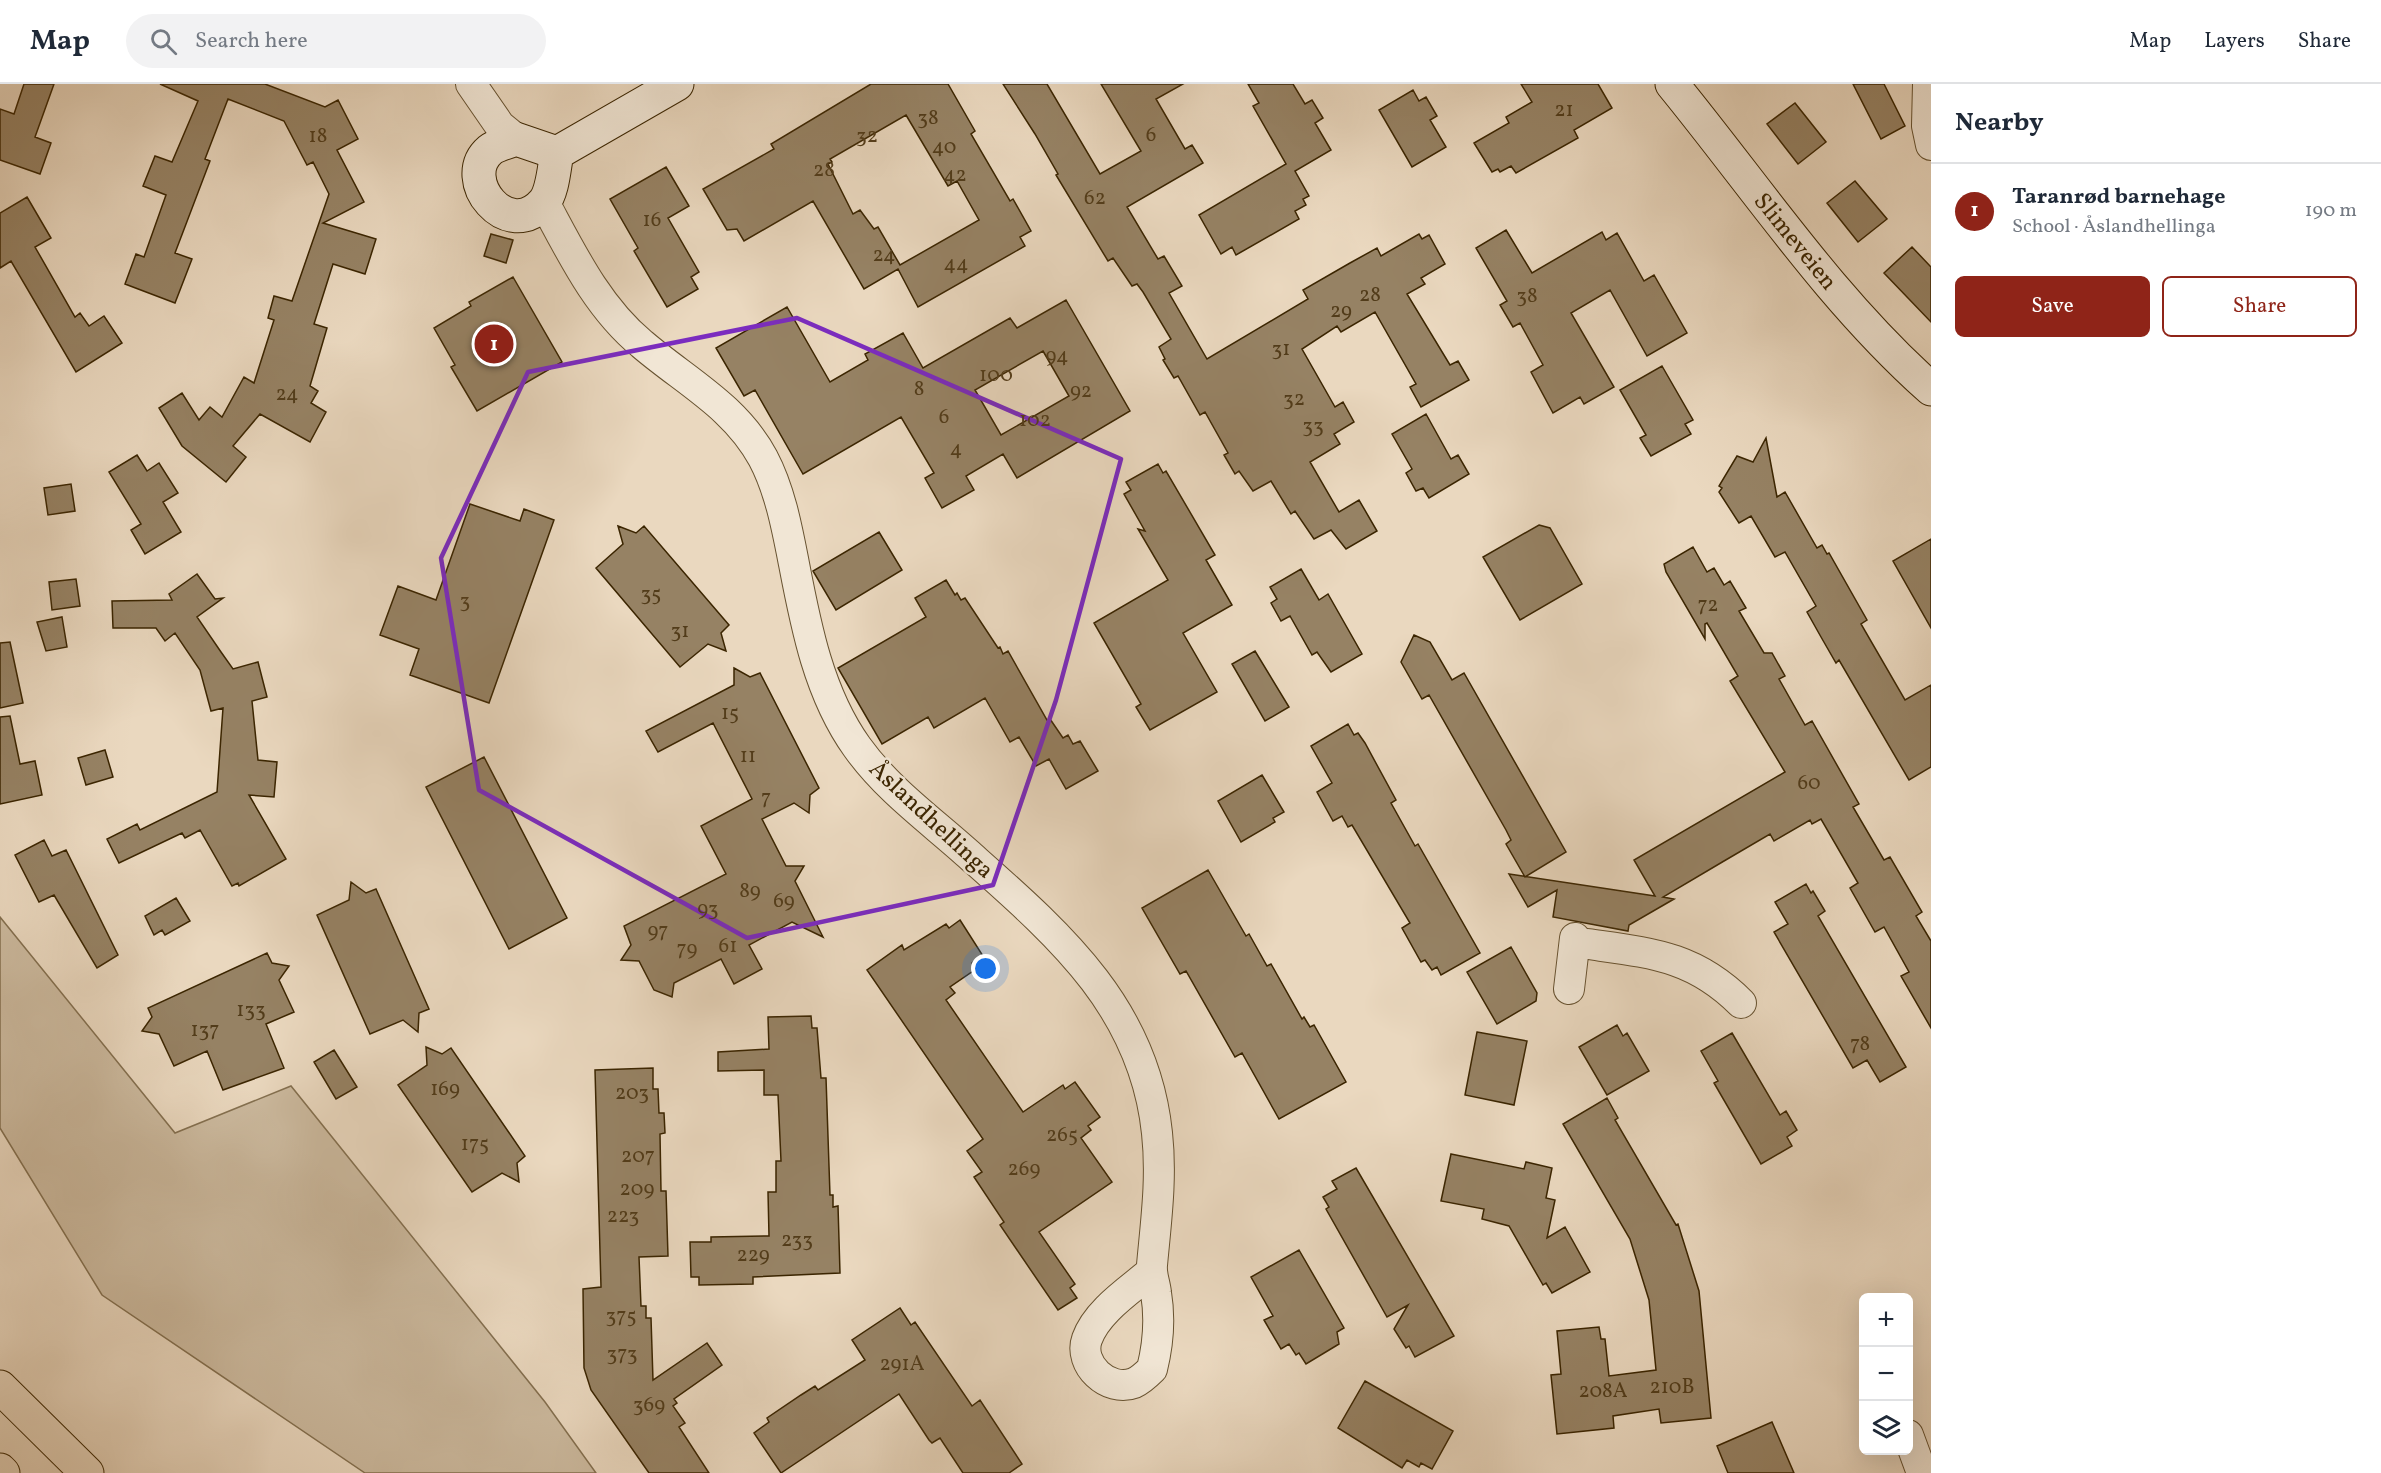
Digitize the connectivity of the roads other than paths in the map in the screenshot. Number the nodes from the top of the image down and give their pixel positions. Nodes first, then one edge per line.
1 (471, 84) edge
2 (677, 84) edge
3 (1672, 84) edge
4 (1928, 84) edge
5 (516, 139) junction
6 (1931, 145) edge
7 (557, 153) junction
8 (544, 201) junction
9 (1931, 389) edge
10 (1569, 989) dead end
11 (1741, 1003) dead end
12 (1152, 1272) dead end
13 (0, 1387) edge
14 (1913, 1449) edge
15 (0, 1470) edge
16 (3, 1473) edge
17 (87, 1473) edge
18 (1922, 1473) edge

1 - 5 street
2 - 7 street
3 - 9 street, Slimeveien
4 - 6 street
5 - 7 street
5 - 8 street
7 - 8 street
8 - 12 street, Åslandhellinga
10 - 11 street
13 - 17 highway
14 - 18 street
15 - 16 highway

